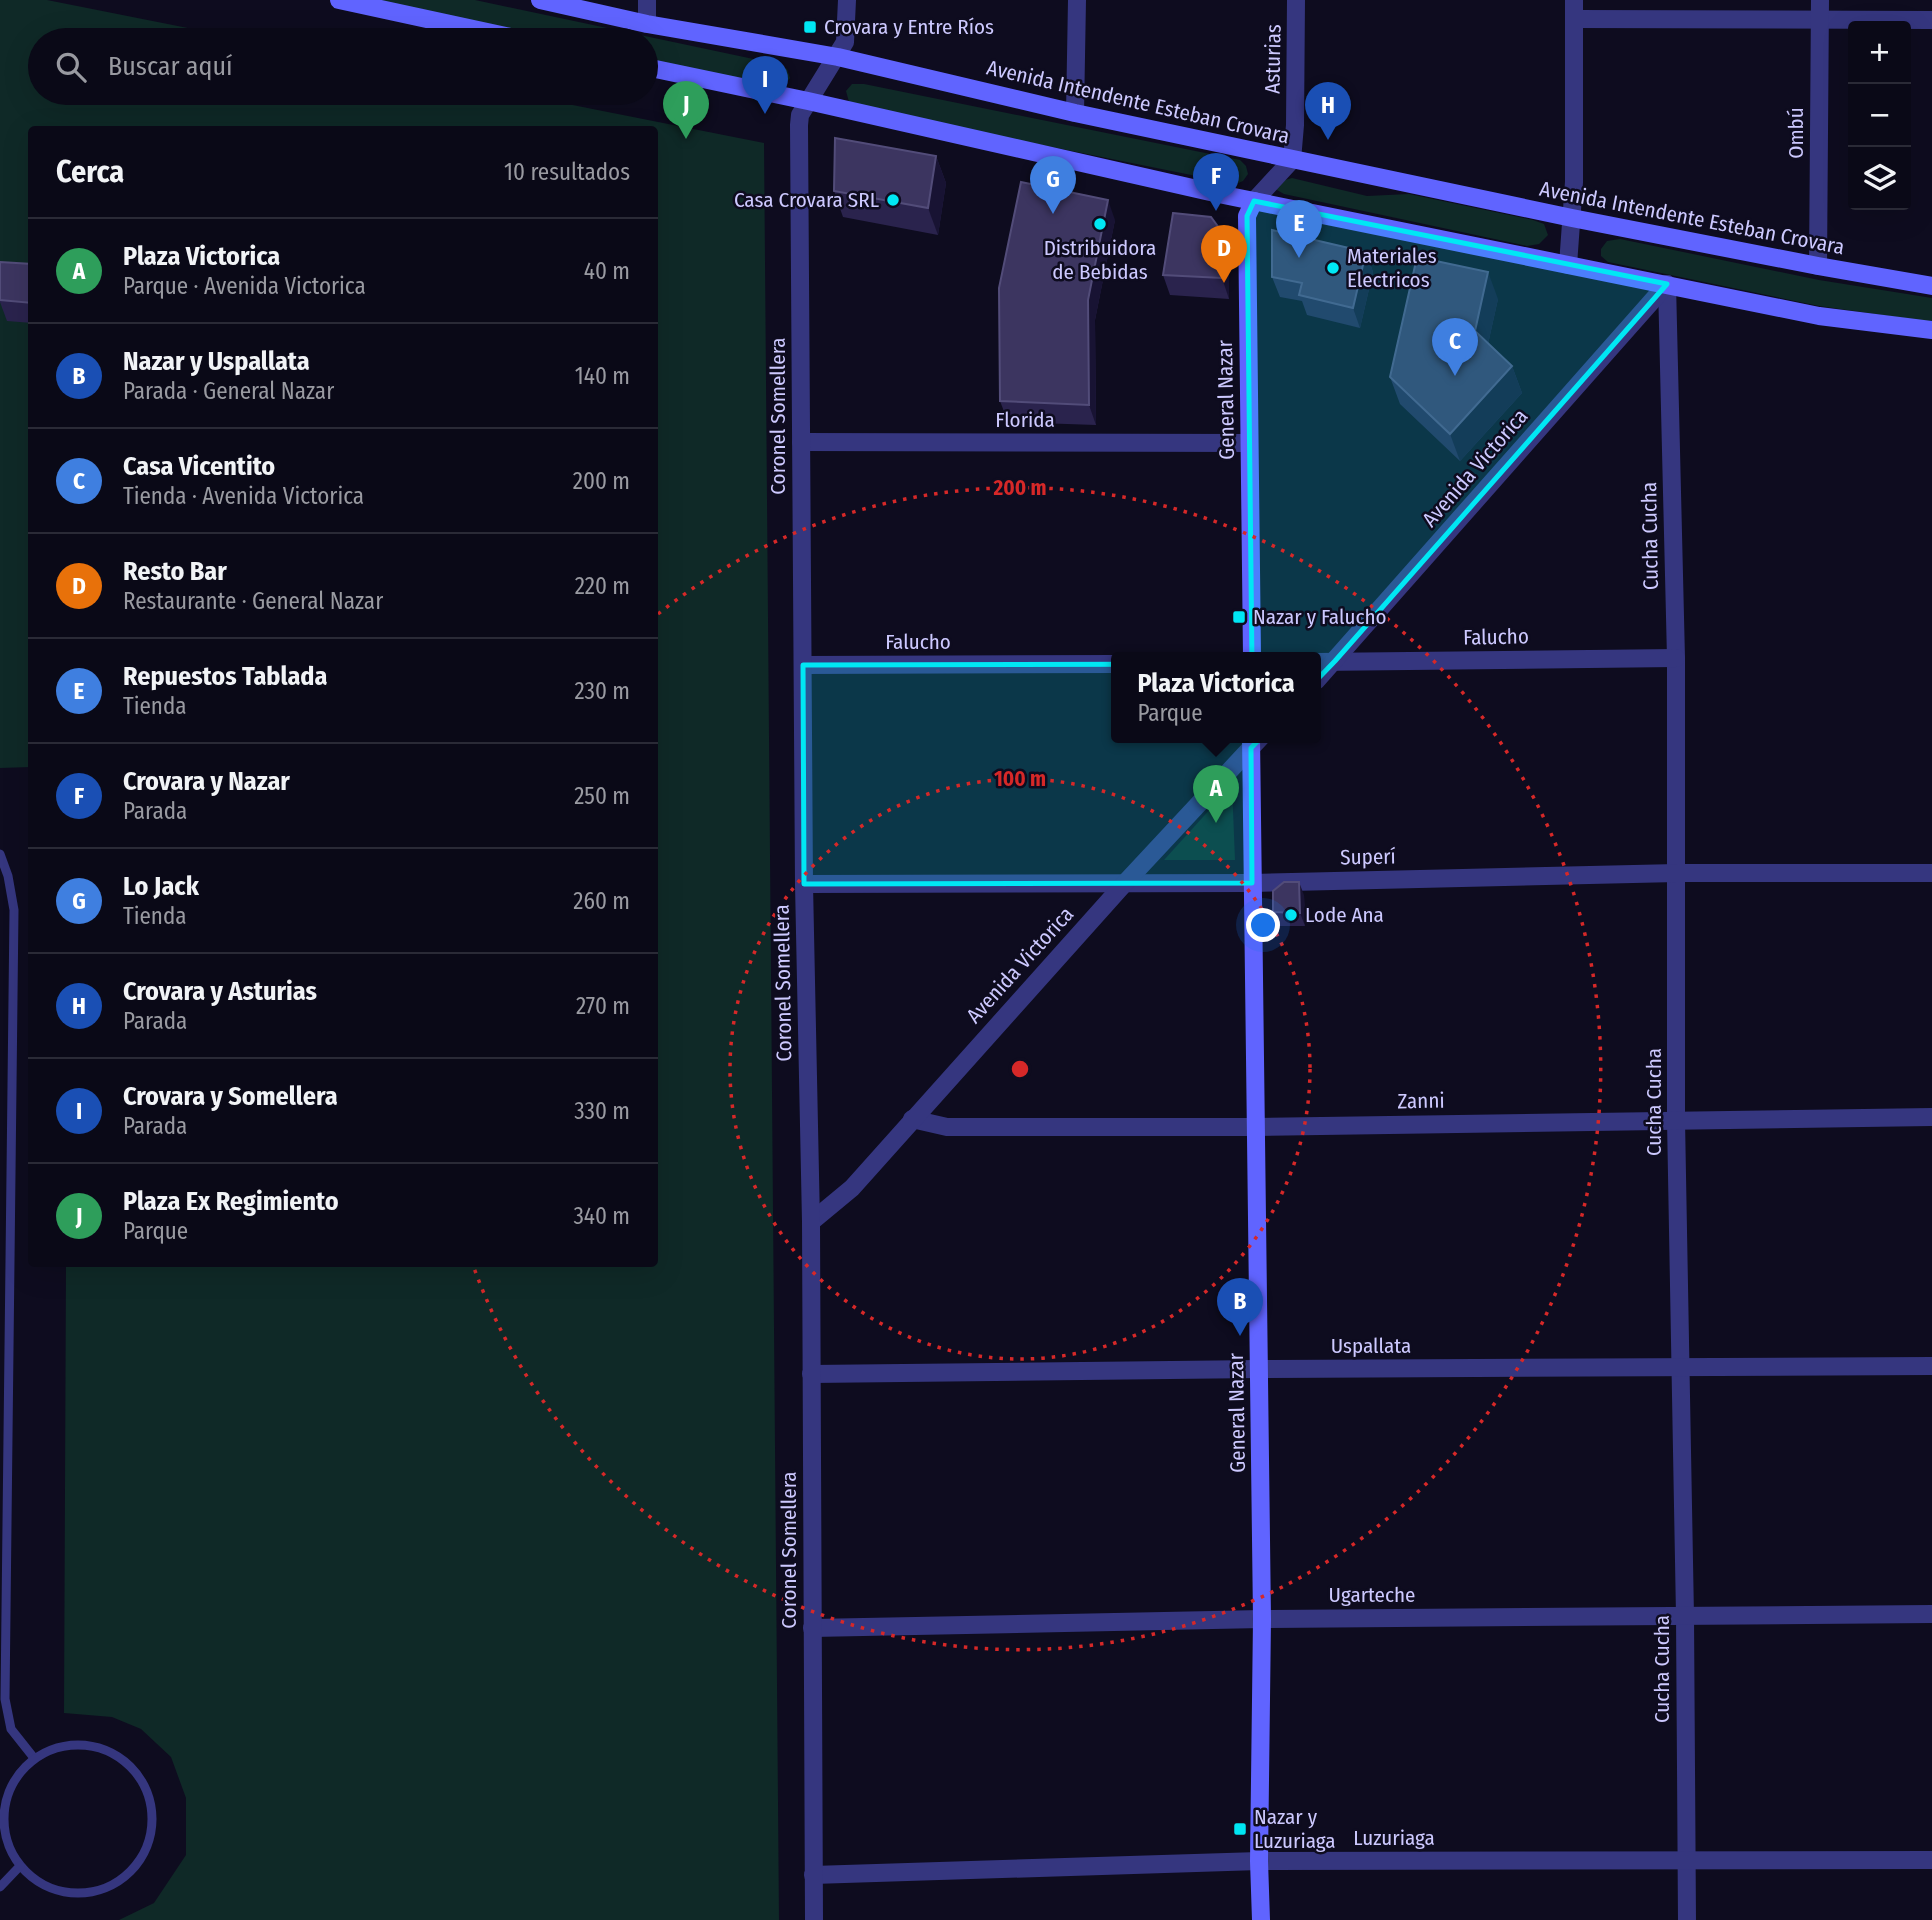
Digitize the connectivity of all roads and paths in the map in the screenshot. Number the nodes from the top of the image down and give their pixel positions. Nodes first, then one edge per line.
1 (339, 0) edge
2 (540, 0) edge
3 (647, 0) edge
4 (847, 0) edge
5 (1077, 0) edge
6 (1296, 0) edge
7 (1574, 0) edge
8 (1820, 9) edge
9 (1574, 19) junction
10 (1932, 20) edge
11 (648, 23) junction
12 (468, 28) edge
13 (838, 57) junction
14 (658, 70) edge
15 (808, 101) junction
16 (1075, 113) junction
17 (1292, 160) junction
18 (1254, 201) junction
19 (1572, 218) junction
20 (1568, 265) junction
21 (1818, 266) junction
22 (1667, 284) junction
23 (1932, 286) edge
24 (1932, 330) edge
25 (801, 442) junction
26 (1249, 443) junction
27 (1252, 652) edge
28 (1676, 658) junction
29 (1335, 661) junction
30 (1321, 662) edge
31 (1111, 664) edge
32 (803, 665) junction
33 (1321, 676) edge
34 (1253, 743) edge
35 (1255, 743) edge
36 (0, 854) edge
37 (1677, 873) junction
38 (1932, 873) edge
39 (1252, 883) junction
40 (804, 884) junction
41 (1124, 884) junction
42 (1932, 1117) edge
43 (912, 1119) junction
44 (1676, 1120) junction
45 (1256, 1127) junction
46 (811, 1222) junction
47 (1932, 1366) edge
48 (1681, 1367) junction
49 (1259, 1369) junction
50 (811, 1374) junction
51 (1932, 1614) edge
52 (1685, 1616) junction
53 (1262, 1619) junction
54 (812, 1628) junction
55 (34, 1758) junction
56 (1932, 1860) edge
57 (1259, 1861) junction
58 (1686, 1862) junction
59 (20, 1866) junction
60 (813, 1875) junction
61 (0, 1887) edge
62 (814, 1920) edge
63 (1261, 1920) edge
64 (1687, 1920) edge

1 - 12 main road
2 - 11 main road, Avenida Intendente Esteban Crovara
3 - 11 street
4 - 13 street
5 - 16 street
6 - 17 street, Asturias
7 - 9 street
8 - 9 street
8 - 10 street
8 - 21 street, Ombú
9 - 19 street
11 - 13 main road, Avenida Intendente Esteban Crovara
13 - 15 street, Coronel Somellera
13 - 16 main road, Avenida Intendente Esteban Crovara
14 - 15 main road
15 - 18 main road
15 - 25 street, Coronel Somellera
16 - 17 main road, Avenida Intendente Esteban Crovara
17 - 18 street
17 - 19 main road, Avenida Intendente Esteban Crovara
18 - 20 main road
18 - 26 main road, General Nazar
19 - 20 street
19 - 21 main road, Avenida Intendente Esteban Crovara
20 - 22 main road
21 - 23 main road, Avenida Intendente Esteban Crovara
22 - 24 main road
22 - 28 street, Cucha Cucha
22 - 29 street, Avenida Victorica
25 - 26 street, Florida
25 - 32 street, Coronel Somellera
26 - 27 main road, General Nazar
28 - 29 street, Falucho
28 - 37 street, Cucha Cucha
29 - 30 street, Falucho
29 - 33 street, Avenida Victorica
31 - 32 street, Falucho
32 - 40 street, Coronel Somellera
34 - 41 street, Avenida Victorica
35 - 39 main road, General Nazar
36 - 55 lane
37 - 38 street, Superí
37 - 39 street, Superí
37 - 44 street, Cucha Cucha
39 - 41 street, Superí
39 - 45 main road, General Nazar
40 - 41 street, Superí
40 - 46 street, Coronel Somellera
41 - 43 street, Avenida Victorica
42 - 44 street, Zanni
43 - 45 street, Zanni
43 - 46 street, Avenida Victorica
44 - 45 street, Zanni
44 - 48 street, Cucha Cucha
45 - 49 main road, General Nazar
46 - 50 street, Coronel Somellera
47 - 48 street, Uspallata
48 - 49 street, Uspallata
48 - 52 street, Cucha Cucha
49 - 50 street, Uspallata
49 - 53 main road, General Nazar
50 - 54 street, Coronel Somellera
51 - 52 street, Ugarteche
52 - 53 street, Ugarteche
52 - 58 street, Cucha Cucha
53 - 54 street, Ugarteche
53 - 57 main road, General Nazar
54 - 60 street, Coronel Somellera
55 - 59 lane
55 - 59 lane
56 - 58 street, Luzuriaga
57 - 58 street, Luzuriaga
57 - 60 street, Luzuriaga
57 - 63 main road, General Nazar
58 - 64 street, Cucha Cucha
59 - 61 lane
60 - 62 street, Coronel Somellera

